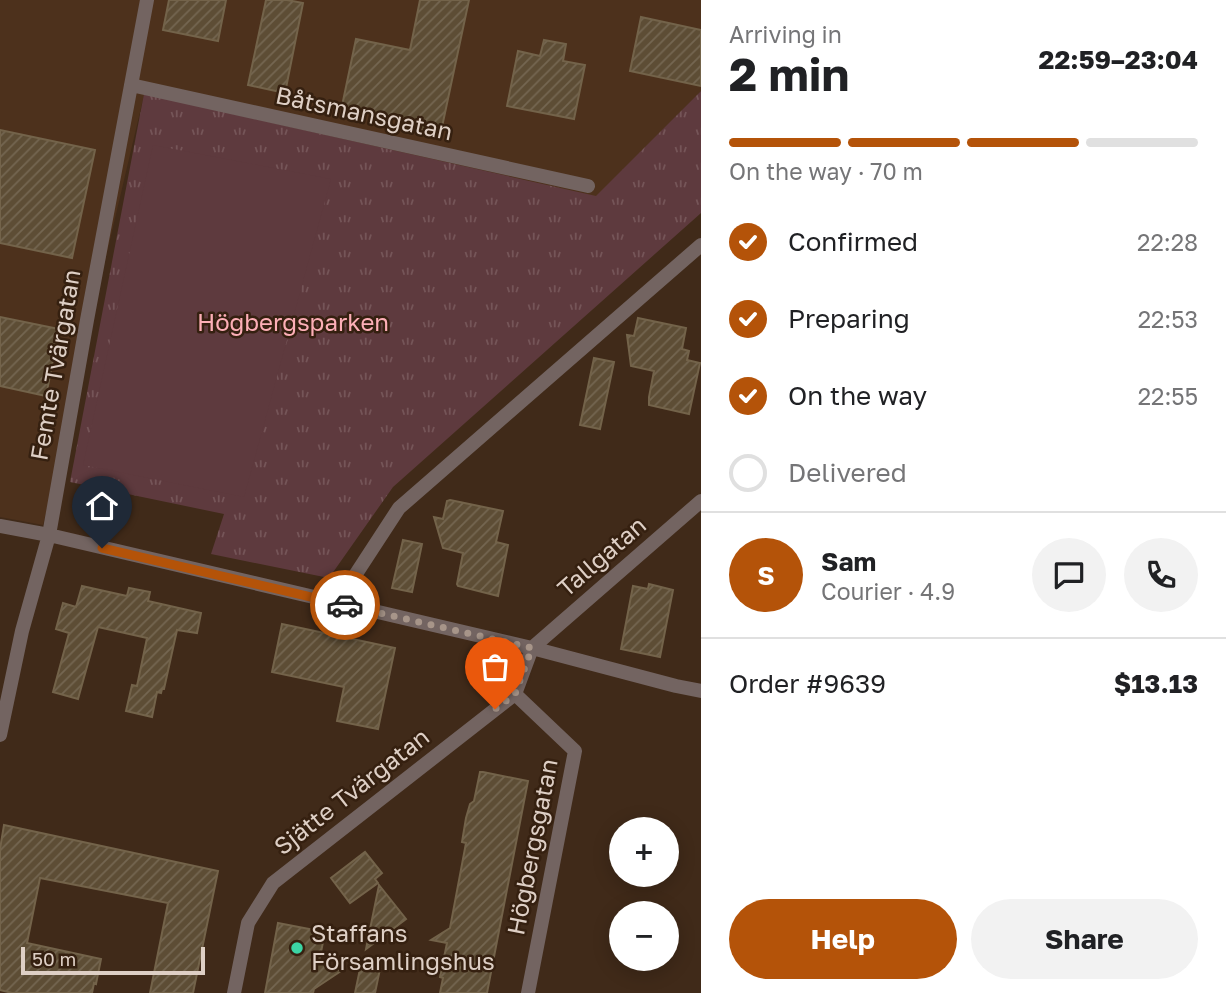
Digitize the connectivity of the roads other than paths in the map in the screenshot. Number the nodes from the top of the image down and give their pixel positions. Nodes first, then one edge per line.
1 (147, 0) edge
2 (131, 85) junction
3 (588, 186) dead end
4 (701, 245) edge
5 (701, 501) edge
6 (0, 526) edge
7 (49, 535) junction
8 (337, 603) junction
9 (532, 648) junction
10 (701, 691) edge
11 (515, 694) junction
12 (0, 735) edge
13 (234, 993) edge
14 (528, 993) edge

1 - 2 street, Femte Tvärgatan
2 - 3 street, Båtsmansgatan
2 - 7 street, Femte Tvärgatan
4 - 8 street
5 - 9 street, Tallgatan
6 - 7 street
7 - 8 street
7 - 12 street, Femte Tvärgatan
8 - 9 street
9 - 10 street
9 - 11 street
11 - 13 street, Sjätte Tvärgatan
11 - 14 street, Högbergsgatan

